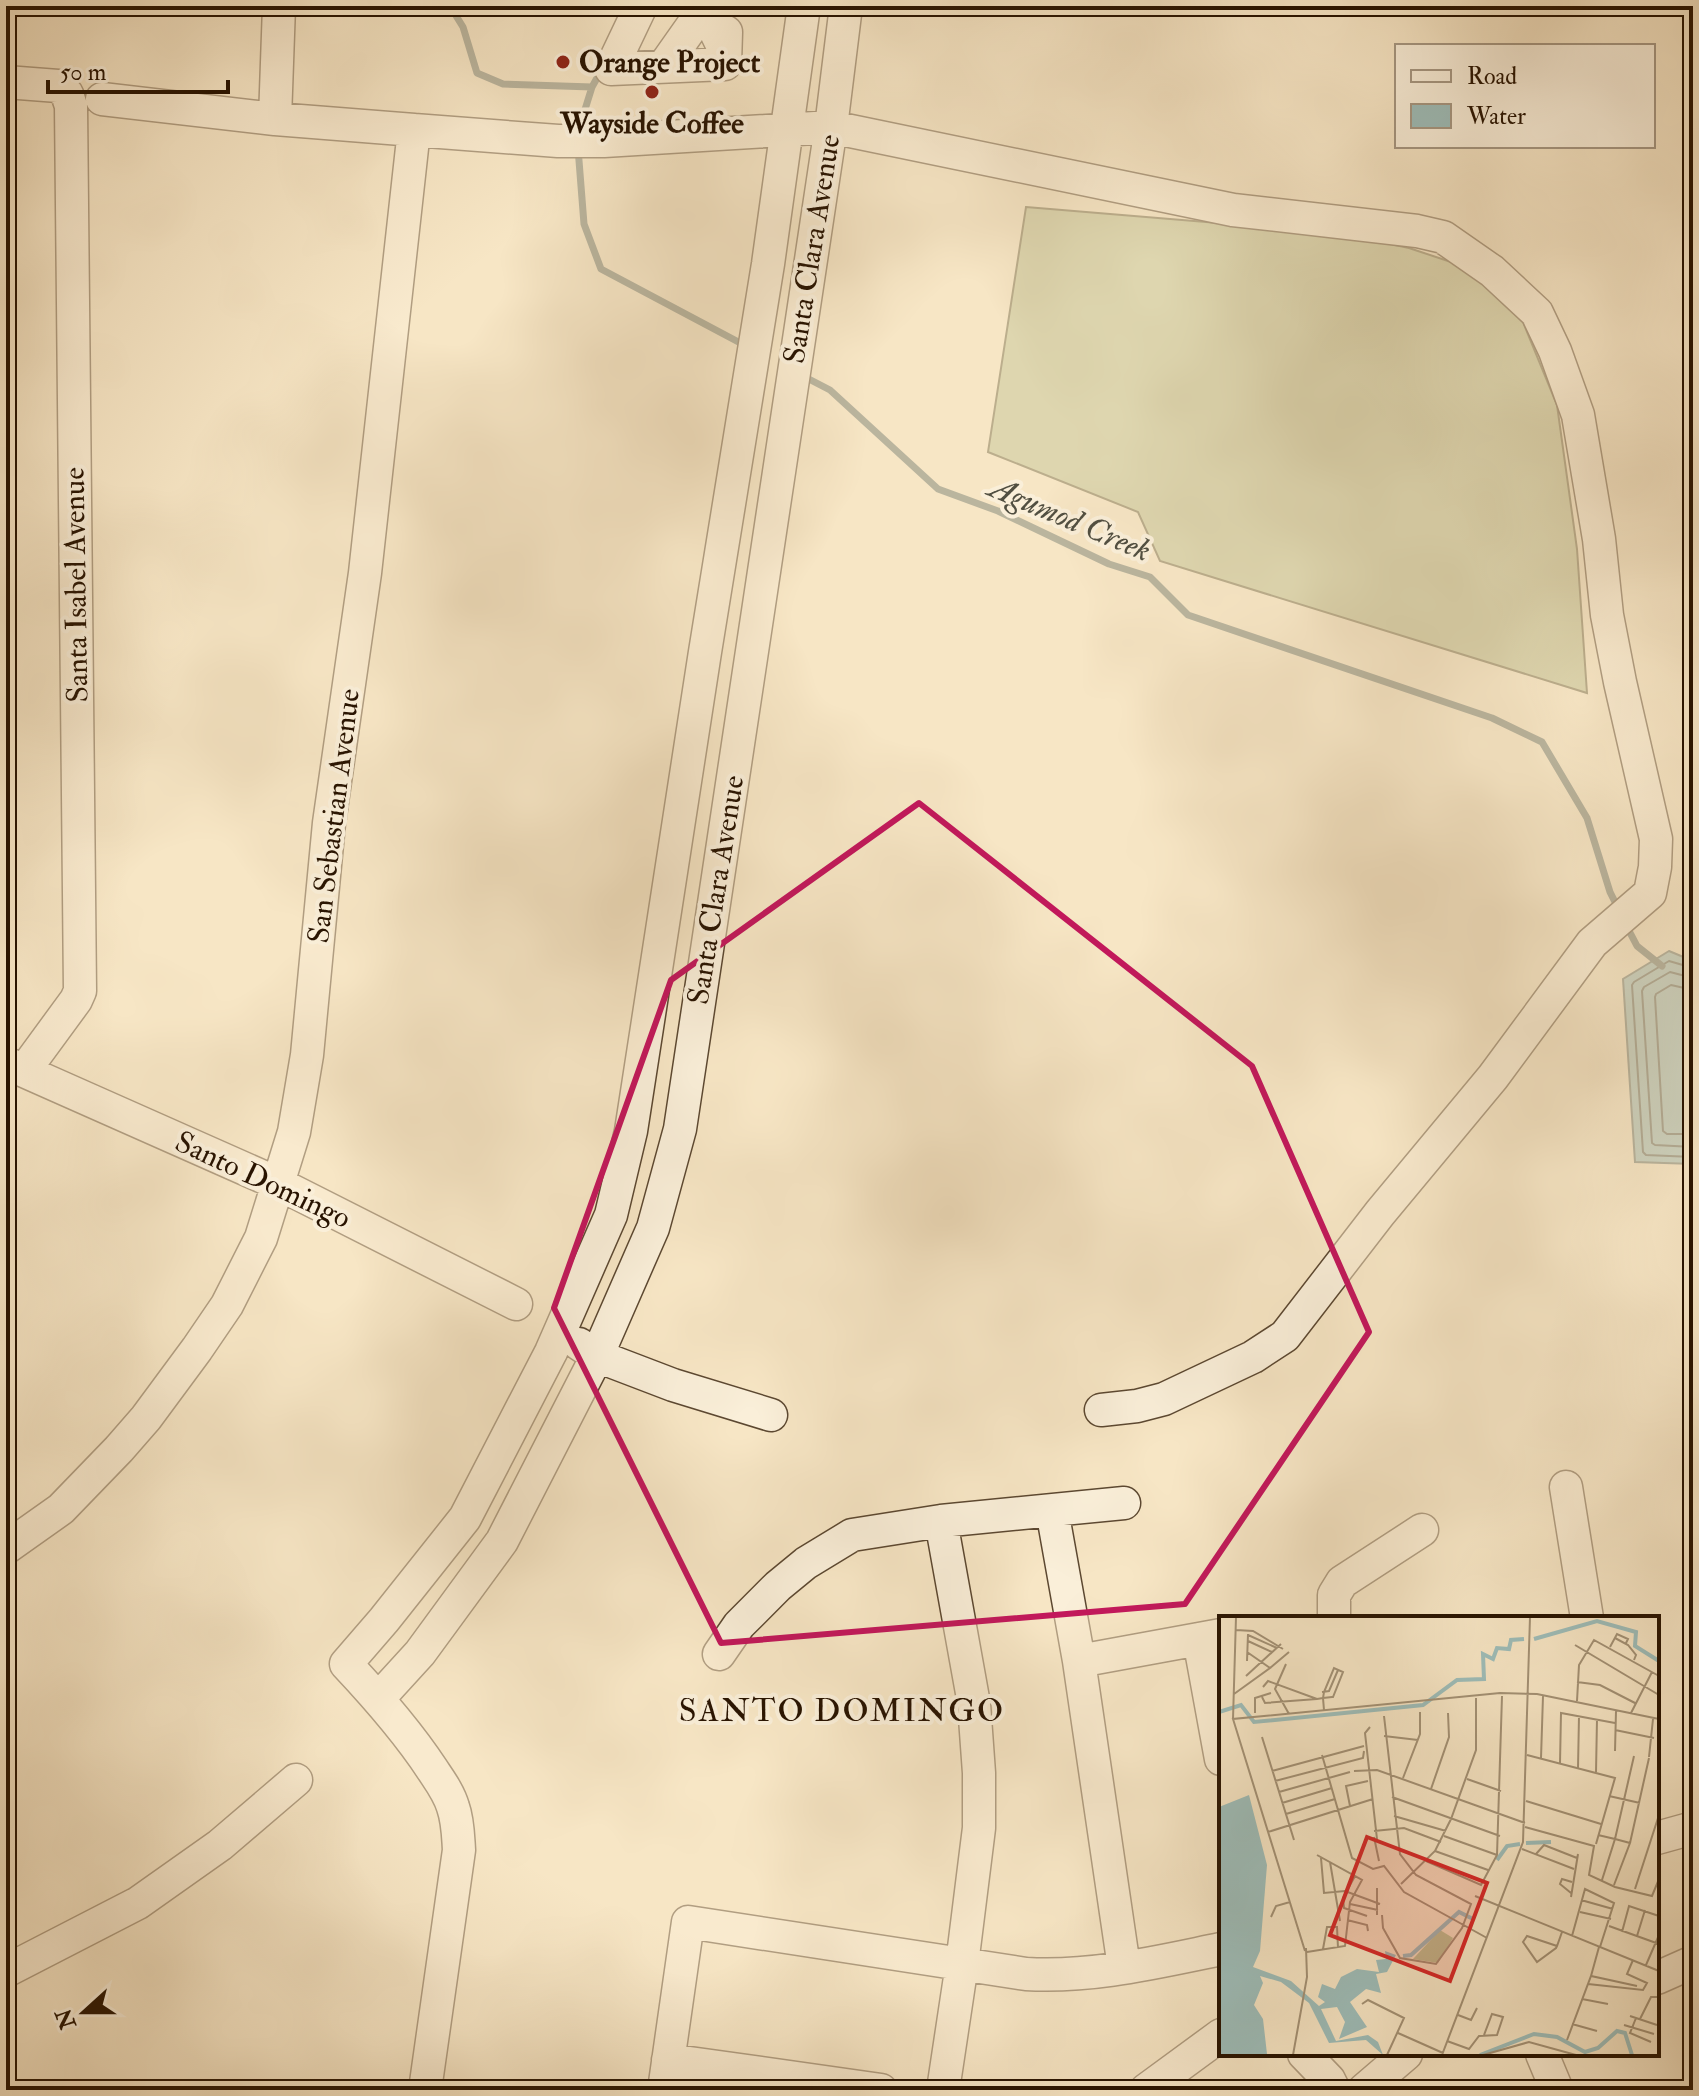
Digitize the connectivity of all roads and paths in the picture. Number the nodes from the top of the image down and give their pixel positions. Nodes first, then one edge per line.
1 (279, 6) edge
2 (641, 6) edge
3 (804, 6) edge
4 (846, 6) edge
5 (726, 42) dead end
6 (6, 82) edge
7 (102, 99) dead end
8 (275, 119) junction
9 (831, 127) junction
10 (414, 130) junction
11 (788, 130) junction
12 (15, 1067) edge
13 (279, 1184) junction
14 (516, 1304) dead end
15 (559, 1332) junction
16 (597, 1356) junction
17 (1101, 1410) dead end
18 (771, 1415) dead end
19 (1566, 1487) dead end
20 (1124, 1503) dead end
21 (1052, 1510) junction
22 (941, 1521) junction
23 (1422, 1530) dead end
24 (6, 1548) edge
25 (1329, 1616) edge
26 (1587, 1616) edge
27 (1210, 1637) edge
28 (719, 1654) dead end
29 (1079, 1661) junction
30 (378, 1699) junction
31 (1219, 1737) edge
32 (296, 1780) dead end
33 (1693, 1828) edge
34 (1659, 1837) edge
35 (1219, 1949) edge
36 (1693, 1962) edge
37 (962, 1964) junction
38 (1124, 1967) junction
39 (6, 1971) edge
40 (1659, 1977) edge
41 (1219, 2036) edge
42 (1307, 2056) edge
43 (1404, 2056) edge
44 (1543, 2056) edge
45 (666, 2075) edge
46 (425, 2090) edge
47 (881, 2090) edge
48 (943, 2090) edge
49 (1146, 2090) edge
50 (1334, 2090) edge
51 (1364, 2090) edge
52 (1557, 2090) edge

1 - 8 street
2 - 5 street
3 - 11 street, Santa Clara Avenue
4 - 9 street, Santa Clara Avenue
6 - 12 street, Santa Isabel Avenue
7 - 8 street
8 - 10 street
9 - 11 street
9 - 16 street, Santa Clara Avenue
9 - 17 street
10 - 11 street
10 - 13 street, San Sebastian Avenue
11 - 15 street, Santa Clara Avenue
12 - 13 street, Santo Domingo
13 - 14 street, Santo Domingo
13 - 24 street, San Sebastian Avenue
15 - 16 street
15 - 30 street, Santa Clara Avenue
16 - 18 street
16 - 30 street, Santa Clara Avenue
19 - 26 street
20 - 21 street
21 - 22 street
21 - 29 street
22 - 28 street
22 - 37 street
23 - 25 street
27 - 29 street
27 - 31 street
29 - 38 street
30 - 46 street
32 - 39 street
33 - 34 street
35 - 38 street
36 - 40 street
37 - 38 street
37 - 45 street
37 - 48 street
41 - 49 street
42 - 50 street
43 - 51 street
44 - 52 street
45 - 47 street

